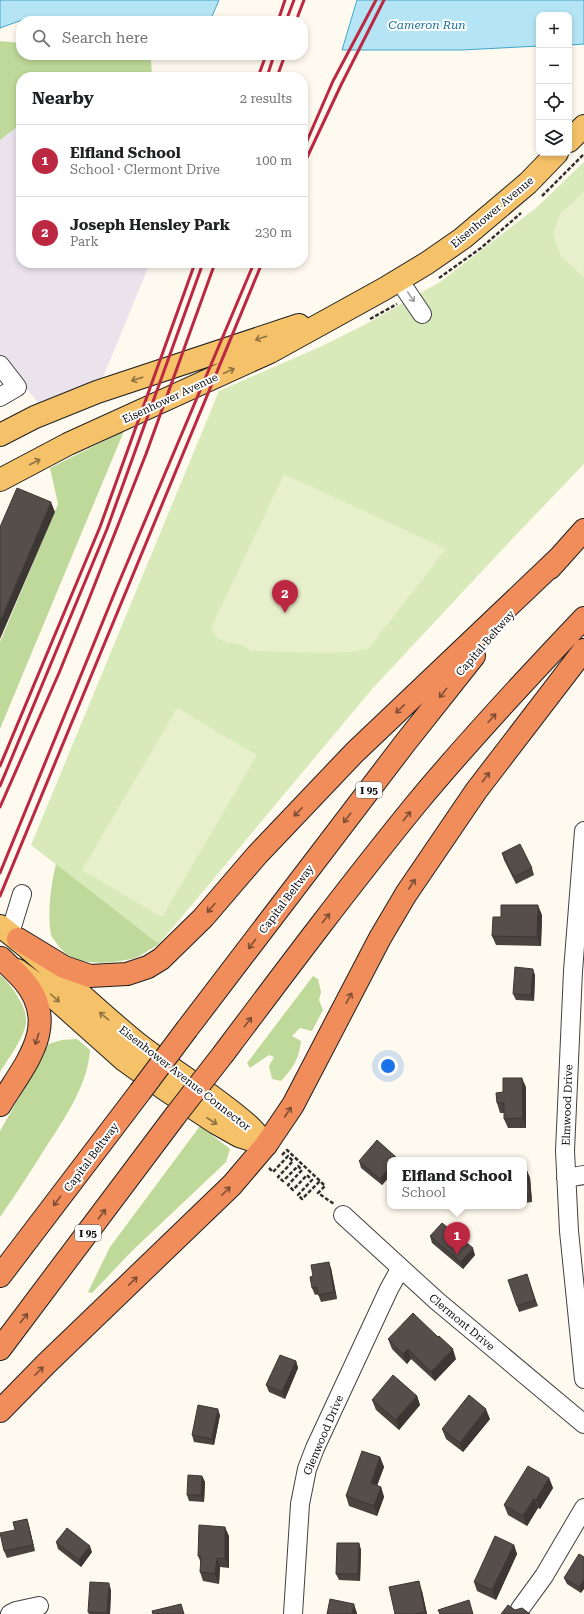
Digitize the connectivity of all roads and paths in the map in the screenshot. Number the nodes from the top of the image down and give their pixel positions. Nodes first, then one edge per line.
1 (584, 126) edge
2 (572, 138) edge
3 (555, 156) edge
4 (399, 280) junction
5 (338, 314) junction
6 (422, 314) dead end
7 (0, 364) edge
8 (0, 397) edge
9 (0, 435) edge
10 (0, 480) edge
11 (584, 530) edge
12 (560, 557) junction
13 (584, 618) edge
14 (584, 650) edge
15 (584, 831) edge
16 (582, 891) edge
17 (22, 894) dead end
18 (9, 933) edge
19 (1, 958) edge
20 (0, 1106) edge
21 (266, 1145) junction
22 (288, 1151) dead end
23 (269, 1167) dead end
24 (584, 1175) edge
25 (566, 1178) junction
26 (320, 1181) junction
27 (343, 1215) joint
28 (400, 1269) junction
29 (0, 1276) edge
30 (0, 1349) edge
31 (584, 1379) edge
32 (0, 1411) edge
33 (584, 1424) edge
34 (584, 1508) edge
35 (39, 1606) dead end
36 (520, 1609) edge
37 (10, 1614) edge
38 (293, 1614) edge

1 - 2 main road
3 - 4 main road, Eisenhower Avenue
4 - 5 main road, Eisenhower Avenue
4 -> 6 street
5 -> 9 main road, Eisenhower Avenue
10 -> 5 main road, Eisenhower Avenue
7 - 8 street
11 - 12 highway, Capital Beltway / I 95
12 -> 18 highway
12 -> 29 highway, Capital Beltway / I 95, bridge
30 -> 13 highway, I 95, bridge
21 -> 14 highway
15 - 16 street, Elmwood Drive
16 - 25 street, Elmwood Drive
17 - 18 street
21 -> 18 main road, Eisenhower Avenue Connector
19 -> 20 highway
19 -> 21 main road, Eisenhower Avenue Connector
32 -> 21 highway
22 - 26 path
23 - 26 path
24 - 25 street
25 - 31 street, Elmwood Drive
26 - 27 path
27 - 28 street, Clermont Drive
28 - 33 street, Clermont Drive
28 - 38 street, Glenwood Drive
34 - 36 street
35 - 37 street

